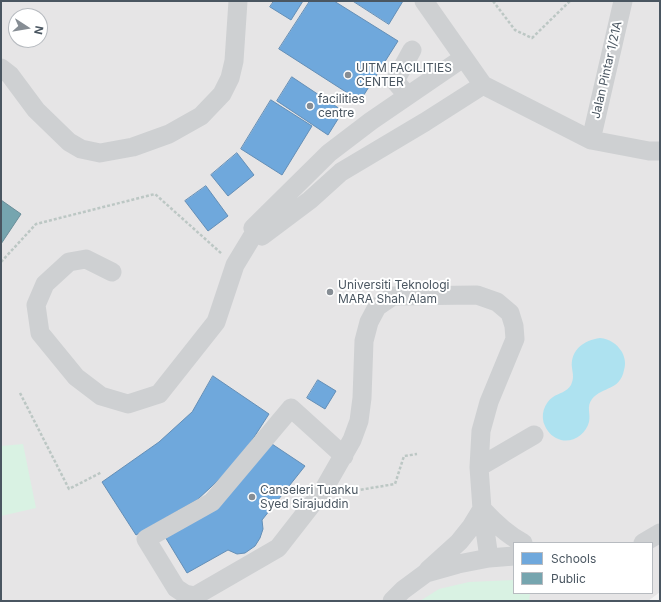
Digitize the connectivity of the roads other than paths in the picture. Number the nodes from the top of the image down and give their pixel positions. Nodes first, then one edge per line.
1 (238, 1) edge
2 (424, 1) edge
3 (623, 1) edge
4 (412, 50) dead end
5 (463, 58) junction
6 (1, 68) edge
7 (395, 81) junction
8 (483, 85) junction
9 (407, 95) junction
10 (371, 121) junction
11 (591, 140) junction
12 (660, 151) edge
13 (255, 232) junction
14 (112, 272) dead end
15 (534, 435) dead end
16 (344, 456) junction
17 (479, 467) junction
18 (482, 508) junction
19 (660, 533) edge
20 (522, 542) edge
21 (644, 542) edge
22 (513, 556) edge
23 (488, 558) junction
24 (426, 573) junction
25 (392, 601) edge

1 - 6 street
2 - 5 street
3 - 11 street, Jalan Pintar 1/21A
4 - 7 street
5 - 8 street
5 - 9 street
7 - 9 street
7 - 10 street
8 - 11 street
8 - 13 street
9 - 10 street
10 - 13 street
11 - 12 street
13 - 14 street
15 - 17 street
16 - 16 street
16 - 17 street
17 - 18 street
18 - 20 street
18 - 23 street
18 - 24 street
19 - 21 street
22 - 23 street
23 - 24 street
24 - 25 street

